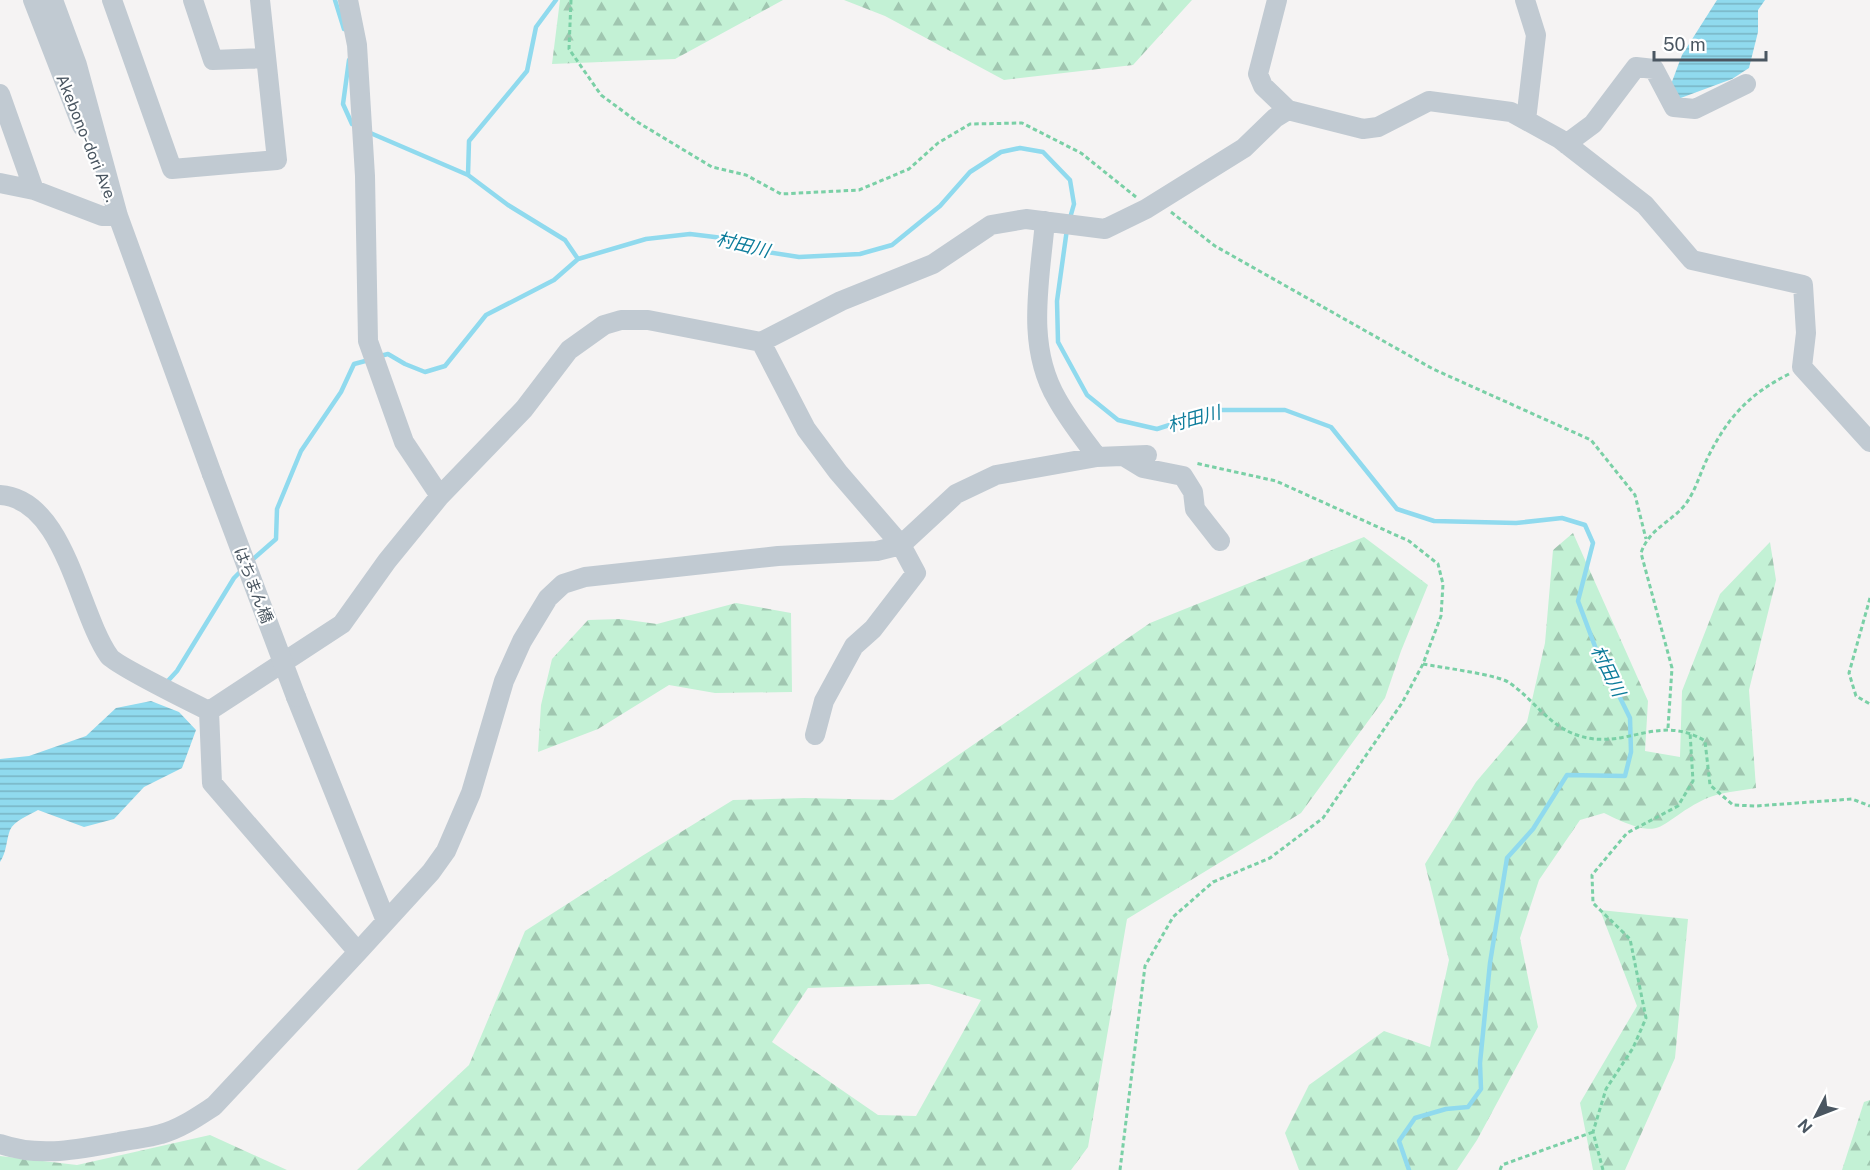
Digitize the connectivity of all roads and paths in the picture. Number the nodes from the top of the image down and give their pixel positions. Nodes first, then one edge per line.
1 (33, 0) edge
2 (53, 0) edge
3 (112, 0) edge
4 (193, 0) edge
5 (260, 0) edge
6 (348, 0) edge
7 (571, 0) edge
8 (1277, 0) edge
9 (1525, 0) edge
10 (266, 58) junction
11 (1746, 84) dead end
12 (0, 94) edge
13 (1288, 110) junction
14 (1527, 120) junction
15 (1566, 144) junction
16 (0, 183) edge
17 (34, 190) junction
18 (1154, 204) junction
19 (117, 212) junction
20 (1045, 221) junction
21 (761, 342) junction
22 (1802, 367) junction
23 (1870, 442) edge
24 (1147, 455) dead end
25 (1123, 456) junction
26 (1097, 457) junction
27 (1189, 462) dead end
28 (0, 495) edge
29 (440, 496) junction
30 (1646, 539) junction
31 (1220, 541) dead end
32 (901, 545) junction
33 (1870, 598) edge
34 (1423, 664) junction
35 (1870, 704) edge
36 (209, 711) junction
37 (1668, 728) junction
38 (1690, 732) junction
39 (815, 735) dead end
40 (1870, 806) edge
41 (386, 921) junction
42 (358, 952) junction
43 (1593, 1132) junction
44 (0, 1144) edge
45 (1120, 1170) edge
46 (1500, 1170) edge
47 (1603, 1170) edge

1 - 19 street, Akebono-dori Ave.
2 - 19 street, Akebono-dori Ave.
3 - 10 street
4 - 10 street
5 - 10 street
6 - 29 street
7 - 18 path
8 - 13 street
9 - 14 street
11 - 15 street
12 - 17 street
13 - 14 street
13 - 18 street
14 - 15 street
15 - 22 street
16 - 17 street
17 - 19 street
18 - 20 street
18 - 30 path
19 - 41 street, はちまん橋, bridge
20 - 21 street
20 - 26 street
21 - 29 street
21 - 32 street
22 - 23 street
22 - 30 path
24 - 25 street
25 - 26 street
25 - 31 street
26 - 32 street
27 - 34 path
28 - 36 street
29 - 36 street
30 - 37 path
32 - 39 street
32 - 41 street
33 - 35 path
34 - 37 path
34 - 45 path
36 - 42 street
37 - 38 path
38 - 40 path
38 - 43 path
41 - 42 street
42 - 44 street
43 - 46 path
43 - 47 path

